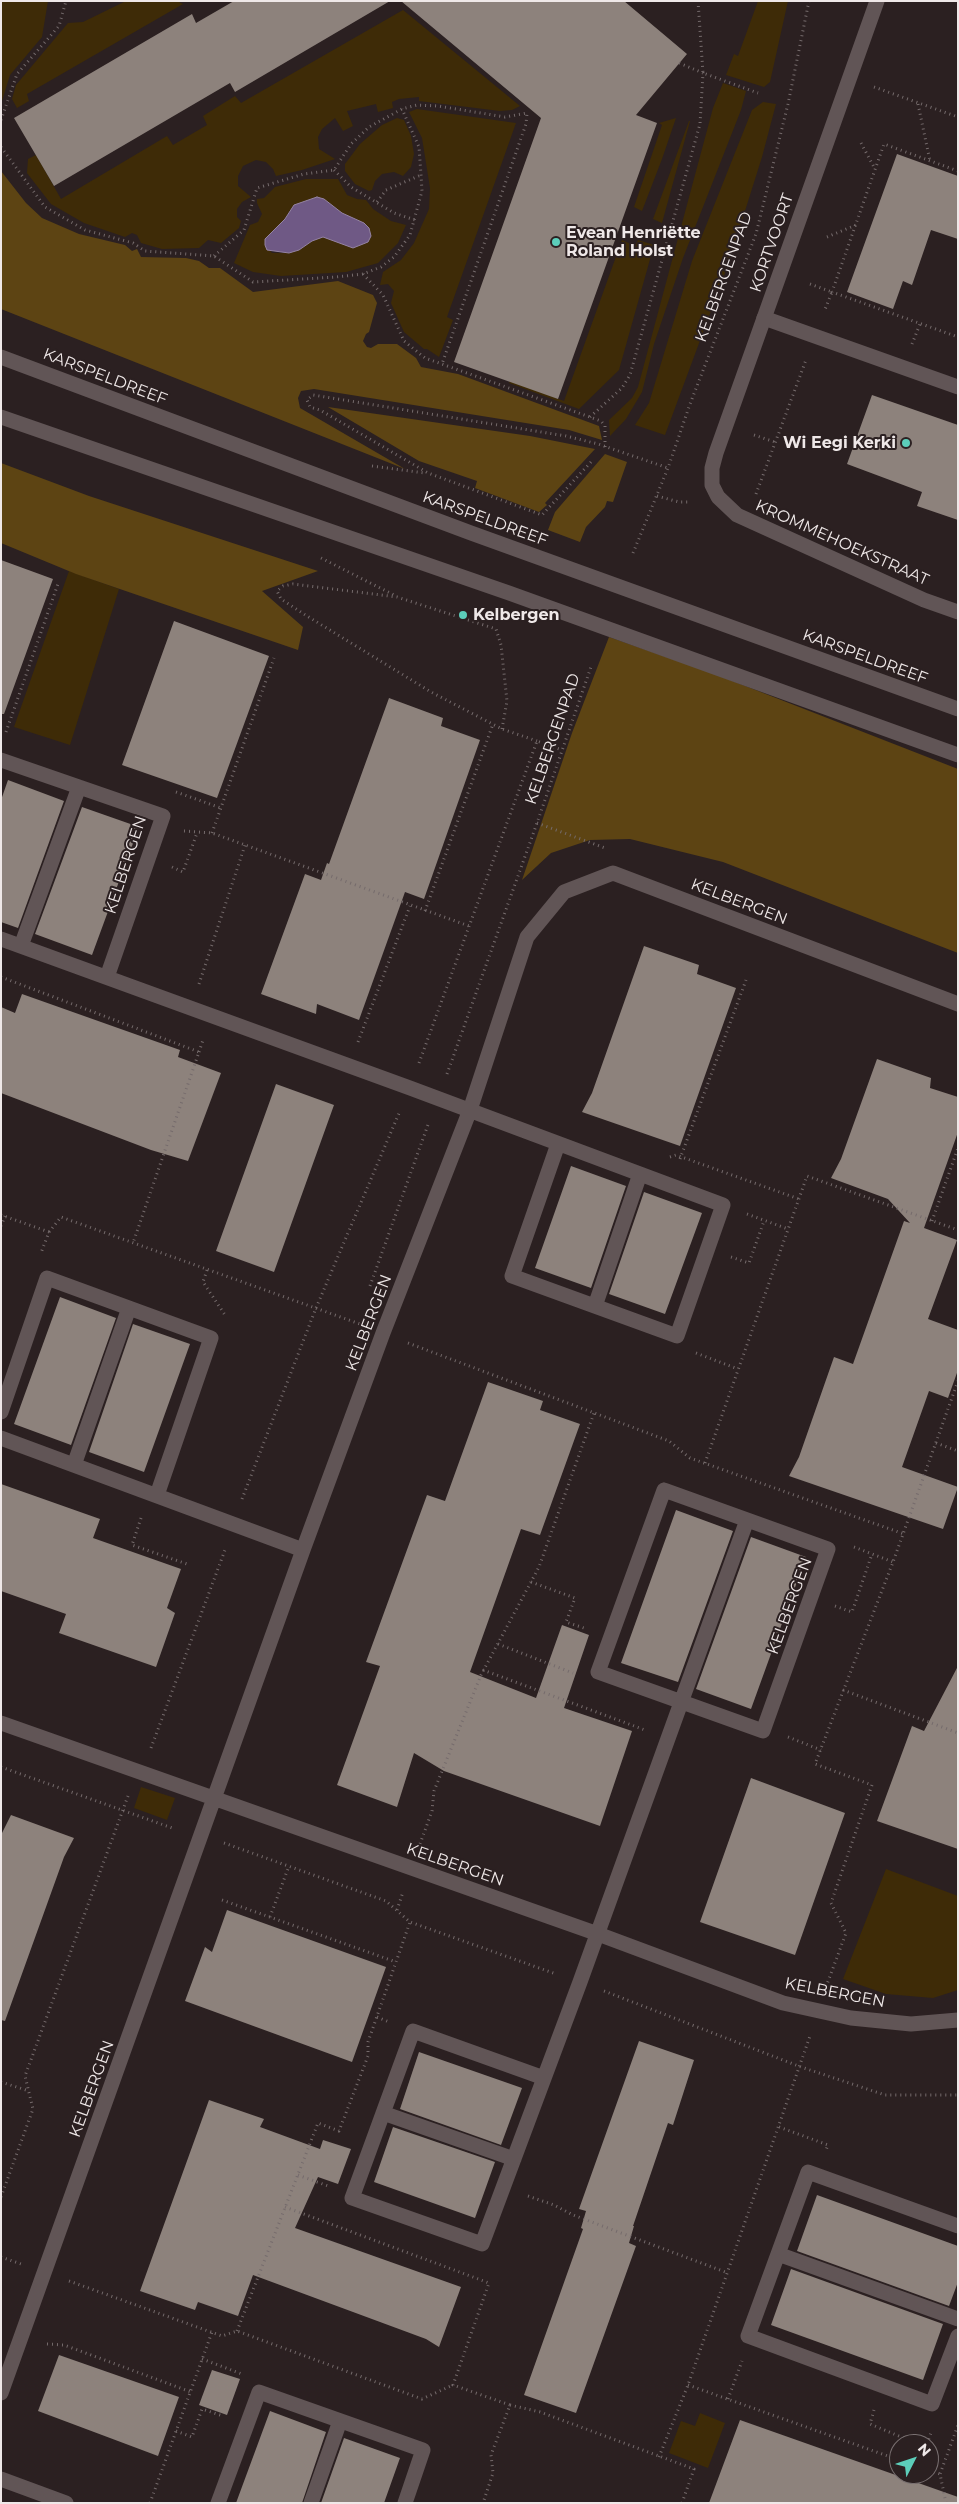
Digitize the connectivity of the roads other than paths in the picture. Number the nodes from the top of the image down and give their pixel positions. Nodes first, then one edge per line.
1 (876, 1) edge
2 (764, 318) junction
3 (1, 357) edge
4 (958, 387) edge
5 (1, 417) edge
6 (718, 497) joint
7 (958, 612) edge
8 (958, 709) edge
9 (958, 755) edge
10 (1, 760) edge
11 (79, 787) junction
12 (1, 939) edge
13 (22, 946) junction
14 (107, 977) junction
15 (958, 1004) edge
16 (470, 1110) junction
17 (558, 1144) junction
18 (640, 1174) junction
19 (595, 1306) junction
20 (129, 1308) junction
21 (1, 1412) edge
22 (1, 1438) edge
23 (74, 1465) junction
24 (156, 1495) junction
25 (747, 1520) junction
26 (304, 1550) junction
27 (682, 1701) junction
28 (1, 1723) edge
29 (216, 1798) junction
30 (598, 1934) junction
31 (958, 2020) edge
32 (544, 2078) junction
33 (383, 2113) junction
34 (514, 2159) junction
35 (958, 2226) edge
36 (778, 2254) junction
37 (958, 2319) edge
38 (958, 2336) edge
39 (1, 2393) edge
40 (340, 2421) junction
41 (1, 2479) edge
42 (66, 2503) edge
43 (218, 2503) edge
44 (311, 2503) edge
45 (405, 2503) edge

1 - 2 street, KORTVOORT
2 - 4 street
2 - 6 street, KORTVOORT
3 - 8 street, KARSPELDREEF
5 - 9 street
6 - 7 street, KROMMEHOEKSTRAAT
10 - 11 street, KELBERGEN
11 - 13 street
11 - 14 street, KELBERGEN
12 - 13 street
13 - 14 street
14 - 16 street
15 - 16 street, KELBERGEN
16 - 17 street
16 - 26 street, KELBERGEN
17 - 18 street
17 - 19 street
18 - 19 street
18 - 19 street
20 - 21 street
20 - 23 street
20 - 24 street
22 - 23 street
23 - 24 street
24 - 26 street
25 - 27 street
25 - 27 street, KELBERGEN
25 - 27 street, KELBERGEN
26 - 29 street, KELBERGEN
27 - 30 street
28 - 29 street, KELBERGEN
29 - 30 street, KELBERGEN
29 - 39 street, KELBERGEN
30 - 31 street, KELBERGEN
30 - 32 street
32 - 33 street
32 - 34 street
33 - 34 street
33 - 34 street
35 - 36 street
36 - 37 street
36 - 38 street
40 - 43 street
40 - 44 street
40 - 45 street
41 - 42 street

